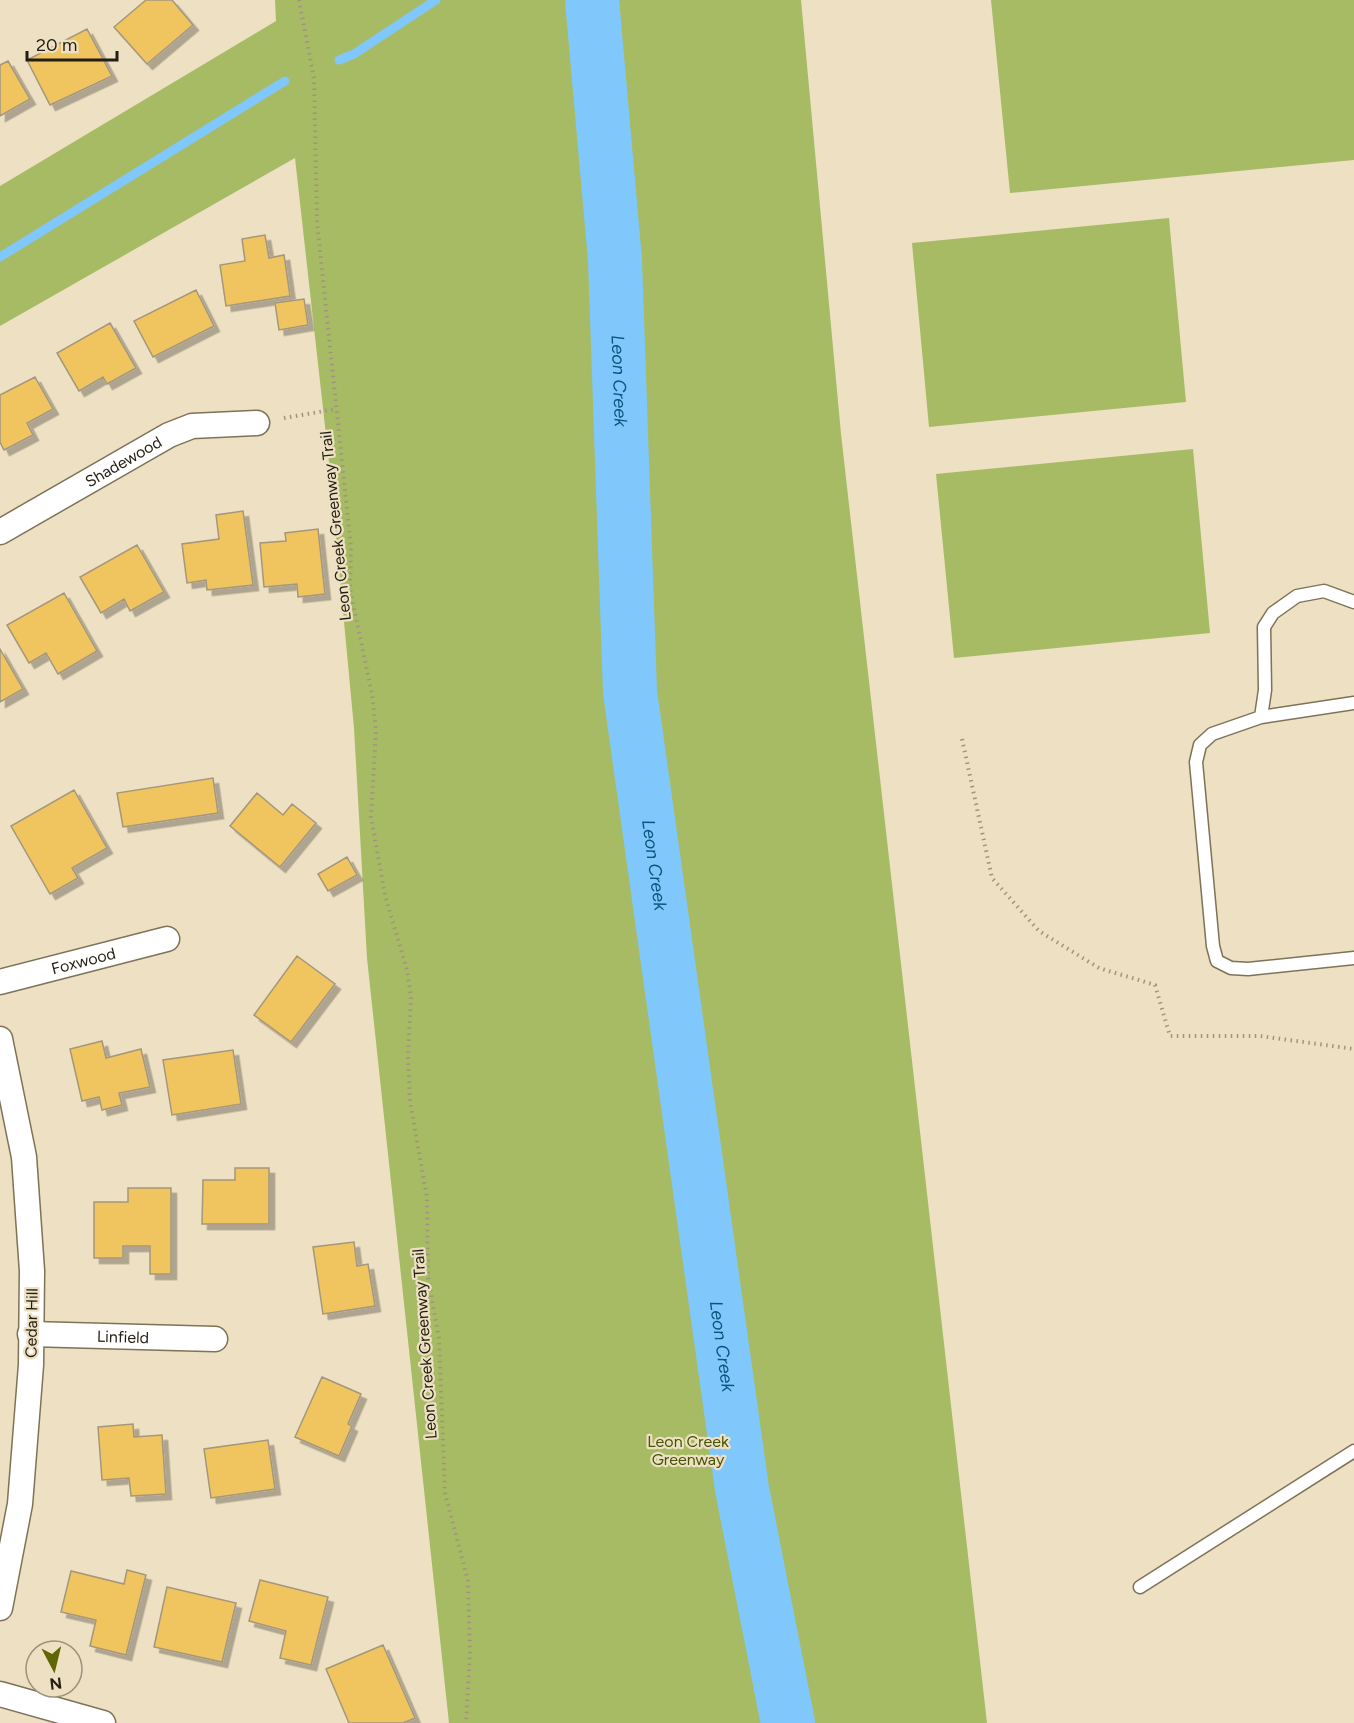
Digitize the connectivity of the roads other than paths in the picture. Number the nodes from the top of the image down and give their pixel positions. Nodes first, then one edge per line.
1 (256, 423) road end
2 (0, 532) edge
3 (1354, 602) edge
4 (1354, 704) edge
5 (1261, 717) junction
6 (166, 939) dead end
7 (1354, 958) edge
8 (0, 982) edge
9 (0, 1039) edge
10 (30, 1334) junction
11 (215, 1339) dead end
12 (1354, 1451) edge
13 (1140, 1587) dead end
14 (0, 1608) edge
15 (0, 1694) edge
16 (103, 1723) edge

1 - 2 street, Shadewood
3 - 5 lane
4 - 5 lane
5 - 7 lane
6 - 8 street, Foxwood
9 - 10 street, Cedar Hill
10 - 11 street, Linfield
10 - 14 street, Cedar Hill
12 - 13 lane
15 - 16 street

